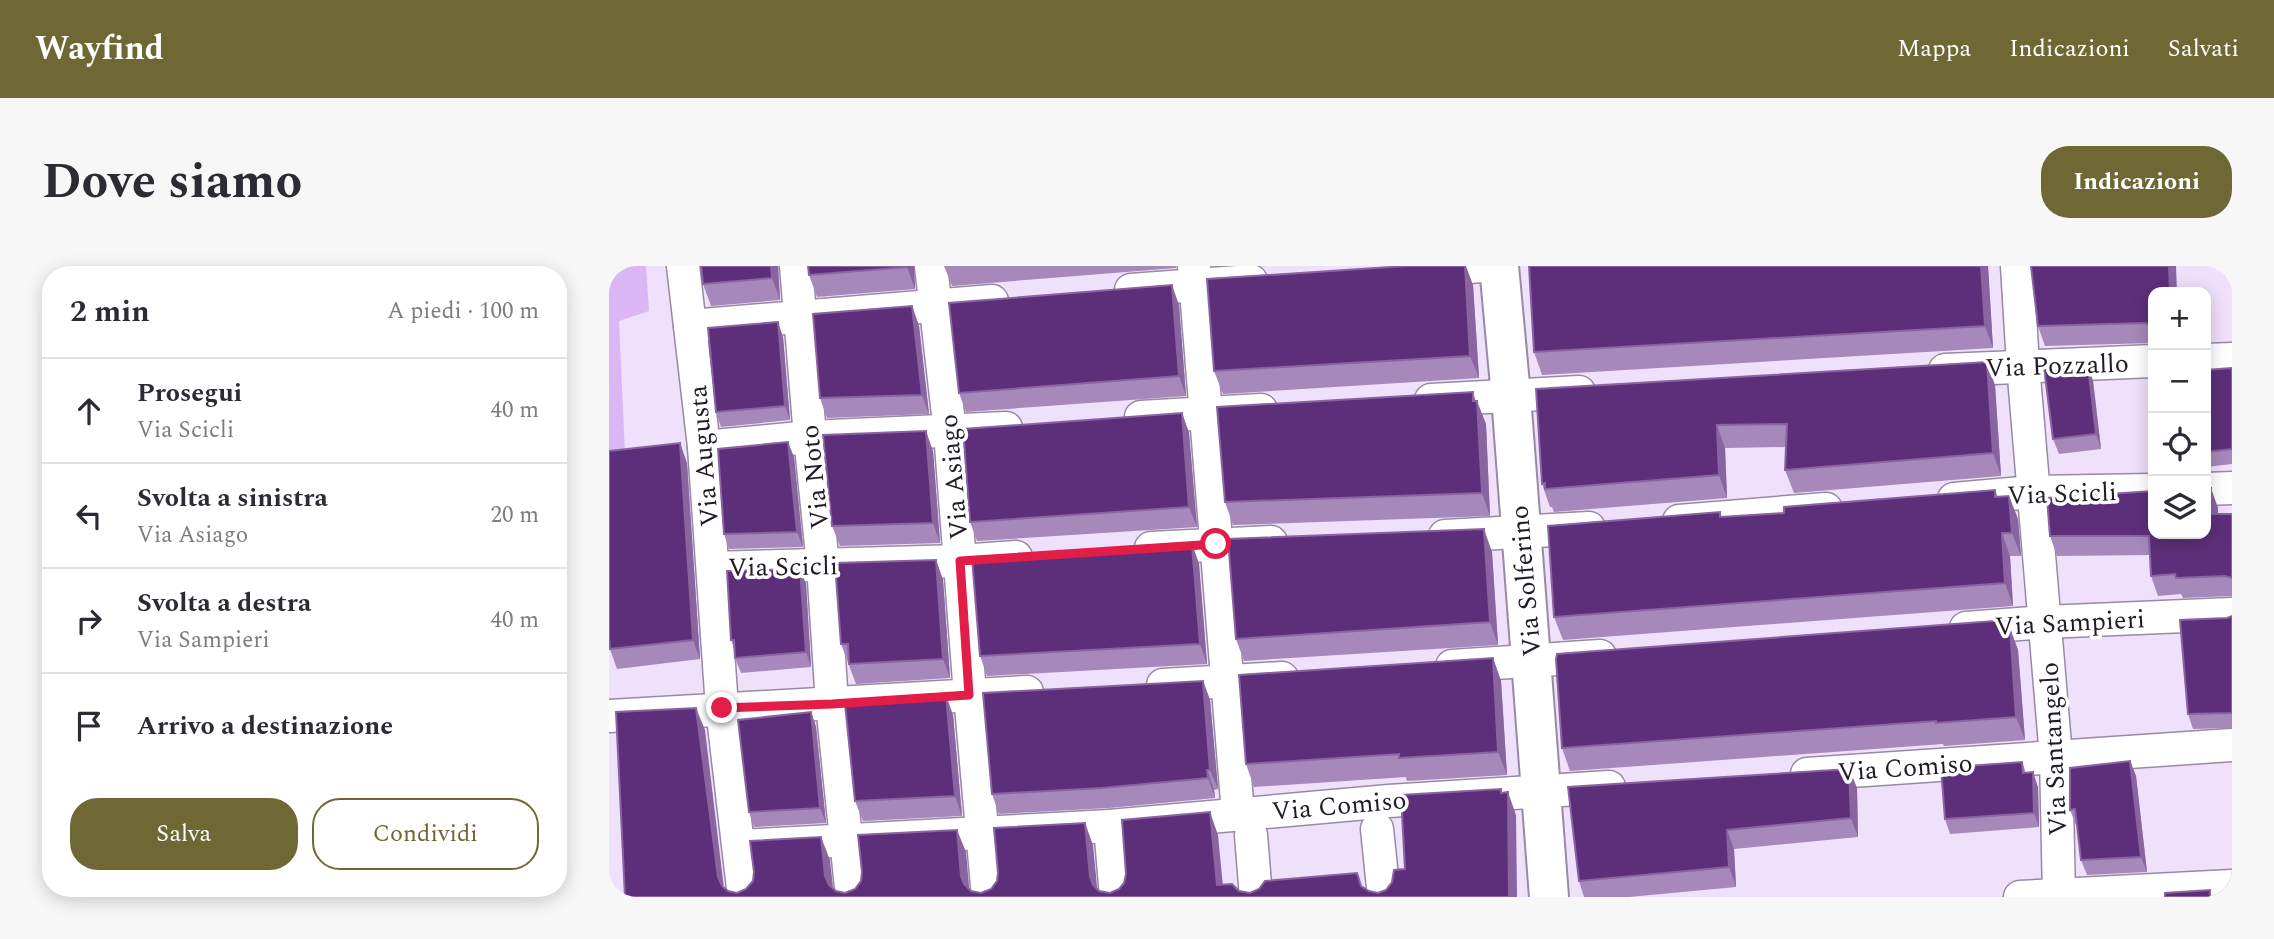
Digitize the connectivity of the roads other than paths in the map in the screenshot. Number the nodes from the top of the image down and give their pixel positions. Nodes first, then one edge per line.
1 (683, 266) edge
2 (796, 266) edge
3 (931, 266) edge
4 (1483, 266) edge
5 (1499, 266) edge
6 (2017, 266) edge
7 (1401, 271) edge
8 (1195, 276) edge
9 (1277, 280) edge
10 (1100, 293) edge
11 (1017, 299) edge
12 (935, 306) junction
13 (800, 316) junction
14 (690, 326) junction
15 (2232, 359) edge
16 (2211, 360) edge
17 (2148, 361) edge
18 (2023, 365) junction
19 (1912, 372) edge
20 (1608, 390) edge
21 (1511, 396) junction
22 (1400, 402) edge
23 (1288, 408) edge
24 (1204, 413) junction
25 (1111, 420) edge
26 (1030, 426) edge
27 (950, 432) junction
28 (810, 437) junction
29 (704, 447) junction
30 (2232, 488) edge
31 (2211, 489) edge
32 (2148, 490) edge
33 (2033, 492) junction
34 (1922, 501) edge
35 (1853, 507) edge
36 (1520, 533) junction
37 (1410, 537) edge
38 (1299, 541) edge
39 (1216, 544) junction
40 (1122, 550) edge
41 (1041, 556) edge
42 (960, 561) junction
43 (823, 565) junction
44 (713, 568) junction
45 (2232, 614) edge
46 (2045, 622) junction
47 (1934, 631) edge
48 (1628, 654) edge
49 (1531, 661) junction
50 (1420, 668) edge
51 (1310, 676) edge
52 (1227, 681) junction
53 (1132, 686) edge
54 (1051, 691) edge
55 (969, 695) junction
56 (832, 704) junction
57 (722, 708) junction
58 (609, 716) edge
59 (2232, 745) edge
60 (2056, 757) junction
61 (1778, 776) edge
62 (1639, 785) edge
63 (1542, 792) junction
64 (1245, 824) junction
65 (1110, 826) junction
66 (1377, 829) dead end
67 (982, 835) junction
68 (847, 842) junction
69 (740, 846) junction
70 (2232, 886) edge
71 (2059, 896) edge
72 (744, 897) edge
73 (852, 897) edge
74 (988, 897) edge
75 (1116, 897) edge
76 (1256, 897) edge
77 (1384, 897) edge
78 (1549, 897) edge
79 (2020, 897) edge

1 - 14 street, Via Augusta
2 - 13 street, Via Noto
3 - 12 street, Via Asiago
4 - 7 street
5 - 21 street, Via Solferino
6 - 18 street, Via Santangelo
8 - 9 street
8 - 10 street
8 - 24 street
11 - 12 street
12 - 13 street
12 - 27 street, Via Asiago
13 - 14 street
13 - 28 street, Via Noto
14 - 29 street, Via Augusta
15 - 16 street
17 - 18 street, Via Pozzallo
18 - 19 street, Via Pozzallo
18 - 33 street, Via Santangelo
20 - 21 street
21 - 22 street
21 - 36 street, Via Solferino
23 - 24 street
24 - 25 street
24 - 39 street
26 - 27 street
27 - 28 street
27 - 42 street, Via Asiago
28 - 29 street
28 - 43 street, Via Noto
29 - 44 street, Via Augusta
30 - 31 street
32 - 33 street, Via Scicli
33 - 34 street, Via Scicli
33 - 46 street, Via Santangelo
35 - 36 street
36 - 37 street
36 - 49 street, Via Solferino
38 - 39 street
39 - 40 street
39 - 52 street
41 - 42 street, Via Scicli
42 - 43 street, Via Scicli
42 - 55 street, Via Asiago
43 - 44 street, Via Scicli
43 - 56 street, Via Noto
44 - 57 street, Via Augusta
45 - 46 street, Via Sampieri
46 - 47 street, Via Sampieri
46 - 60 street, Via Santangelo
48 - 49 street
49 - 50 street
49 - 63 street, Via Solferino
51 - 52 street
52 - 53 street
52 - 64 street
54 - 55 street
55 - 56 street
55 - 67 street, Via Asiago
56 - 57 street
56 - 68 street, Via Noto
57 - 58 street
57 - 69 street, Via Augusta
59 - 60 street, Via Comiso
60 - 61 street, Via Comiso
60 - 71 street, Via Santangelo
62 - 63 street, Via Comiso
63 - 64 street, Via Comiso
63 - 78 street, Via Solferino
64 - 65 street, Via Comiso
64 - 76 street
65 - 67 street, Via Comiso
65 - 75 street
66 - 77 street
67 - 68 street, Via Comiso
67 - 74 street, Via Asiago
68 - 69 street, Via Comiso
68 - 73 street, Via Noto
69 - 72 street, Via Augusta
70 - 71 street
71 - 79 street

